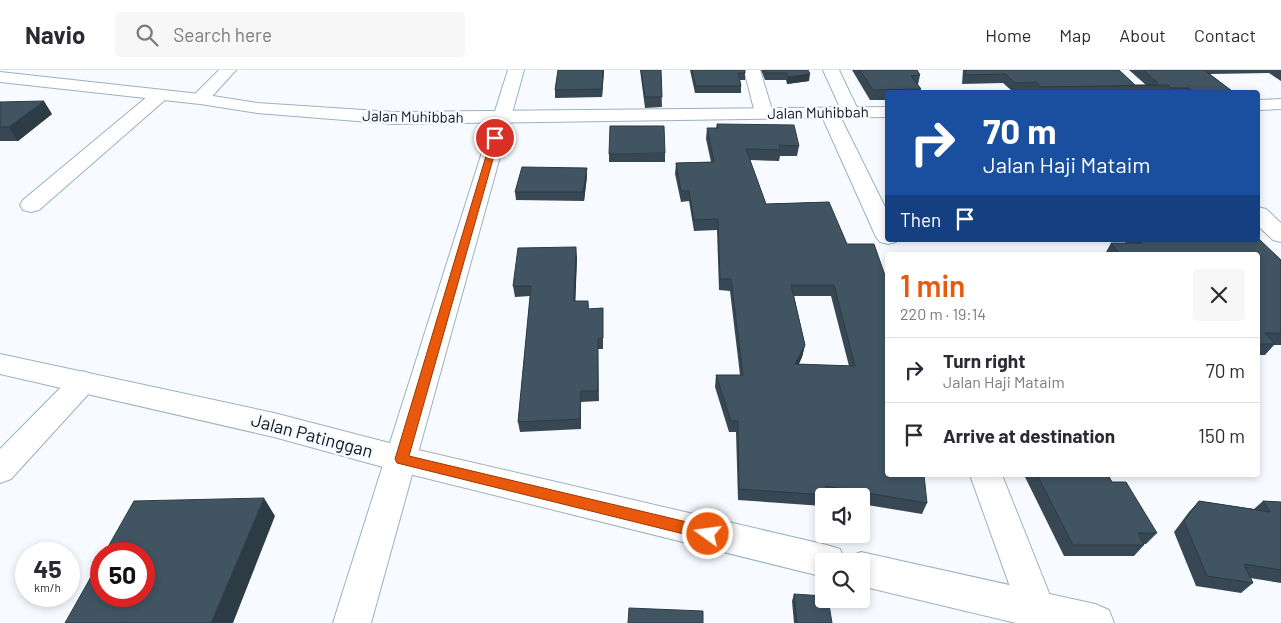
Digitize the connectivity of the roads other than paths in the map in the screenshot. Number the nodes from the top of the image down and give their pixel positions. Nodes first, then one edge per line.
1 (228, 70) edge
2 (516, 70) edge
3 (752, 70) edge
4 (831, 70) edge
5 (0, 78) edge
6 (160, 95) junction
7 (200, 99) junction
8 (1281, 104) edge
9 (1260, 105) edge
10 (829, 112) junction
11 (850, 112) junction
12 (885, 112) edge
13 (764, 113) junction
14 (501, 118) junction
15 (31, 205) dead end
16 (1260, 216) edge
17 (885, 230) edge
18 (1281, 235) edge
19 (0, 364) edge
20 (83, 382) junction
21 (401, 459) junction
22 (0, 470) edge
23 (987, 477) edge
24 (815, 558) edge
25 (870, 571) edge
26 (1039, 616) edge
27 (352, 623) edge
28 (1095, 623) edge

1 - 7 main road
2 - 14 main road
3 - 13 main road
4 - 11 main road
5 - 6 main road, Jalan Muhibbah
6 - 7 main road, Jalan Muhibbah
6 - 15 main road
7 - 14 main road, Jalan Muhibbah
8 - 9 main road
10 - 11 main road, Jalan Muhibbah
10 - 13 main road, Jalan Muhibbah
10 - 17 main road
11 - 12 main road, Jalan Muhibbah
13 - 14 main road, Jalan Muhibbah
14 - 21 main road
16 - 18 main road
19 - 20 main road, Jalan Patinggan
20 - 21 main road, Jalan Patinggan
20 - 22 main road
21 - 24 main road, Jalan Patinggan
21 - 27 main road
23 - 26 main road
25 - 26 main road
26 - 28 main road

